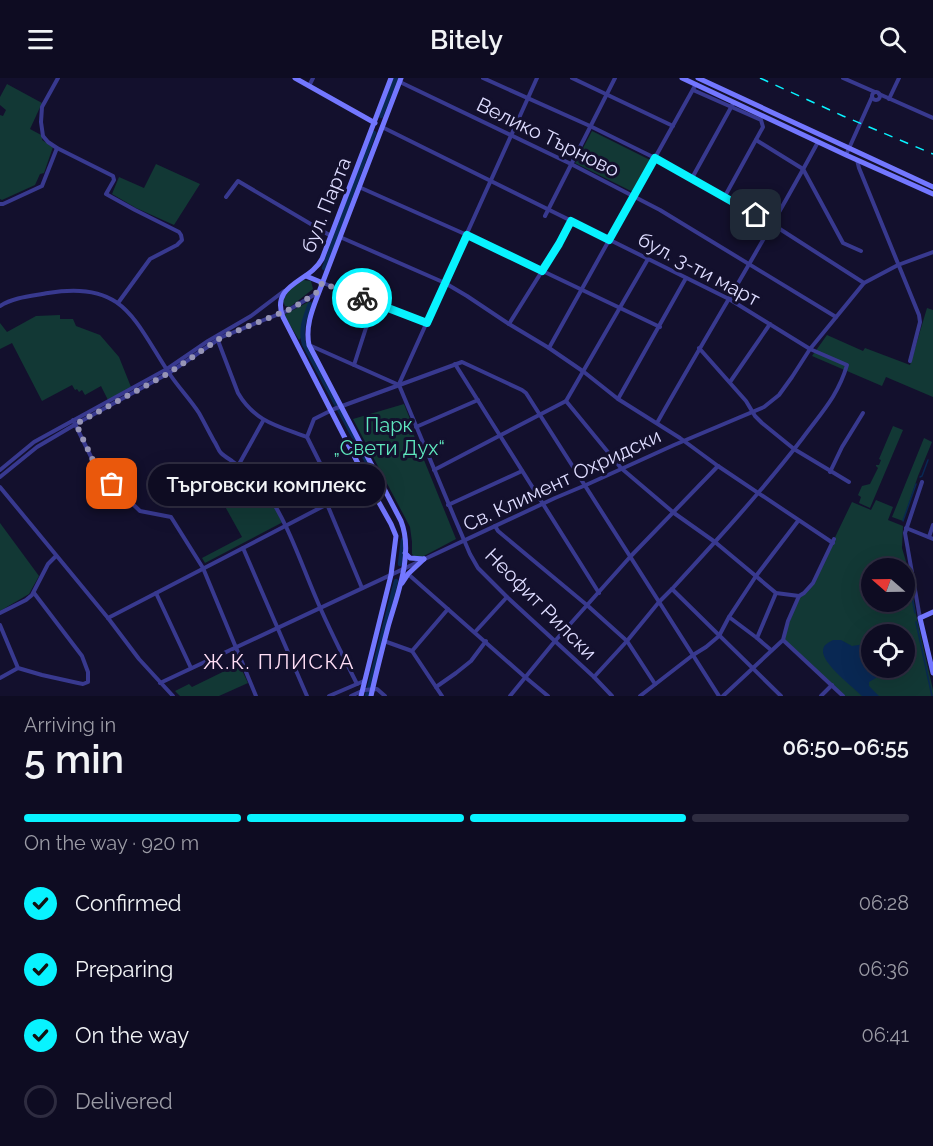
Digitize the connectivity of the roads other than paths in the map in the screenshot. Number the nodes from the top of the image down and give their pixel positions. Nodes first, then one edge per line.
1 (58, 78) edge
2 (295, 78) edge
3 (313, 78) edge
4 (391, 78) edge
5 (483, 78) edge
6 (537, 78) edge
7 (572, 78) edge
8 (615, 78) edge
9 (682, 78) edge
10 (843, 78) edge
11 (899, 78) edge
12 (400, 80) edge
13 (697, 83) edge
14 (309, 86) junction
15 (606, 95) junction
16 (875, 96) junction
17 (528, 99) junction
18 (889, 99) junction
19 (732, 105) junction
20 (933, 117) edge
21 (374, 123) junction
22 (590, 126) junction
23 (673, 126) junction
24 (382, 127) junction
25 (511, 136) junction
26 (756, 140) junction
27 (818, 142) junction
28 (57, 148) junction
29 (849, 149) junction
30 (846, 155) junction
31 (655, 158) junction
32 (857, 160) junction
33 (571, 164) junction
34 (803, 169) junction
35 (692, 178) junction
36 (491, 181) junction
37 (359, 187) junction
38 (933, 187) edge
39 (933, 194) edge
40 (634, 196) junction
41 (725, 196) junction
42 (226, 197) dead end
43 (0, 204) edge
44 (548, 209) junction
45 (545, 216) dead end
46 (571, 221) junction
47 (772, 224) junction
48 (467, 235) junction
49 (332, 236) junction
50 (340, 237) junction
51 (609, 240) junction
52 (861, 251) dead end
53 (933, 252) edge
54 (648, 258) junction
55 (749, 265) junction
56 (898, 265) junction
57 (542, 271) junction
58 (306, 276) junction
59 (686, 278) junction
60 (313, 279) junction
61 (322, 283) junction
62 (445, 283) junction
63 (864, 283) junction
64 (287, 289) junction
65 (581, 290) junction
66 (319, 291) junction
67 (0, 299) edge
68 (729, 299) junction
69 (7, 301) junction
70 (118, 303) junction
71 (374, 303) junction
72 (0, 306) edge
73 (619, 308) junction
74 (282, 314) junction
75 (836, 317) junction
76 (427, 323) junction
77 (509, 324) junction
78 (770, 324) junction
79 (660, 327) junction
80 (217, 338) junction
81 (309, 345) junction
82 (549, 348) junction
83 (699, 348) junction
84 (810, 349) junction
85 (910, 361) dead end
86 (455, 364) junction
87 (354, 365) junction
88 (168, 371) junction
89 (584, 372) junction
90 (730, 382) junction
91 (399, 385) junction
92 (618, 399) junction
93 (478, 400) junction
94 (566, 401) junction
95 (336, 408) junction
96 (752, 412) junction
97 (863, 413) dead end
98 (540, 415) junction
99 (263, 421) junction
100 (75, 422) junction
101 (657, 423) junction
102 (416, 428) junction
103 (500, 436) junction
104 (307, 437) junction
105 (683, 441) junction
106 (794, 449) junction
107 (238, 466) junction
108 (718, 466) junction
109 (621, 468) junction
110 (0, 470) edge
111 (435, 470) junction
112 (522, 471) junction
113 (830, 472) junction
114 (0, 477) edge
115 (849, 482) dead end
116 (922, 482) dead end
117 (368, 483) junction
118 (586, 485) junction
119 (0, 488) edge
120 (758, 493) junction
121 (338, 499) junction
122 (327, 504) junction
123 (543, 504) junction
124 (448, 505) junction
125 (674, 513) junction
126 (798, 521) junction
127 (933, 525) edge
128 (286, 526) junction
129 (495, 526) junction
130 (906, 528) junction
131 (931, 538) edge
132 (464, 541) junction
133 (715, 542) junction
134 (243, 548) junction
135 (405, 553) junction
136 (56, 556) junction
137 (630, 557) junction
138 (424, 559) junction
139 (203, 568) junction
140 (406, 572) junction
141 (391, 575) junction
142 (756, 576) junction
143 (362, 588) junction
144 (672, 589) junction
145 (34, 593) junction
146 (156, 593) junction
147 (598, 593) junction
148 (776, 593) junction
149 (799, 596) junction
150 (507, 597) junction
151 (659, 602) junction
152 (588, 606) junction
153 (320, 608) junction
154 (448, 609) junction
155 (933, 612) edge
156 (0, 613) edge
157 (729, 617) junction
158 (108, 618) junction
159 (920, 618) junction
160 (0, 625) edge
161 (277, 628) junction
162 (475, 632) junction
163 (719, 636) junction
164 (757, 638) junction
165 (783, 640) junction
166 (384, 641) junction
167 (486, 641) junction
168 (555, 641) junction
169 (627, 641) junction
170 (236, 647) junction
171 (412, 651) junction
172 (771, 651) junction
173 (693, 655) junction
174 (18, 668) junction
175 (191, 668) junction
176 (753, 669) junction
177 (933, 673) edge
178 (525, 677) junction
179 (594, 677) junction
180 (0, 678) edge
181 (364, 681) junction
182 (160, 683) junction
183 (357, 684) junction
184 (655, 684) junction
185 (832, 685) junction
186 (436, 687) junction
187 (367, 692) edge
188 (173, 696) edge
189 (256, 696) edge
190 (307, 696) edge
191 (329, 696) edge
192 (351, 696) edge
193 (385, 696) edge
194 (442, 696) edge
195 (510, 696) edge
196 (548, 696) edge
197 (612, 696) edge
198 (640, 696) edge
199 (721, 696) edge
200 (781, 696) edge
201 (821, 696) edge
202 (843, 696) edge

1 - 28 street
2 - 14 main road, бул. 3-ти март
3 - 14 street
4 - 21 main road, бул. Парта
5 - 17 street
6 - 17 street
7 - 15 street
8 - 15 street
9 - 13 main road
10 - 16 street
11 - 18 street
12 - 24 main road, бул. Парта
12 - 25 street, Велико Търново
13 - 19 main road
13 - 23 street
13 - 29 main road
14 - 21 main road, бул. 3-ти март
15 - 22 street
15 - 23 street
16 - 18 street
16 - 29 street
17 - 22 street
17 - 25 street
18 - 20 street
19 - 26 street
19 - 27 main road
19 - 35 street
21 - 24 main road, бул. 3-ти март
21 - 49 main road, бул. Парта
22 - 31 street
22 - 33 street
23 - 31 street
24 - 36 street, бул. 3-ти март
24 - 37 main road, бул. Парта
25 - 33 street, Велико Търново
25 - 36 street
26 - 34 street
26 - 41 street
27 - 30 main road
27 - 34 street
28 - 43 street
28 - 70 street
29 - 30 street
29 - 38 main road
30 - 32 main road
31 - 35 street
31 - 40 street
32 - 39 main road
32 - 56 street
33 - 40 street, Велико Търново
33 - 44 street
34 - 47 street
34 - 52 street
35 - 41 street
36 - 44 street, бул. 3-ти март
36 - 48 street
37 - 48 street
37 - 50 main road, бул. Парта
40 - 51 street
40 - 55 street, Велико Търново
41 - 47 street
42 - 49 street
44 - 45 street
44 - 46 street, бул. 3-ти март
46 - 51 street, бул. 3-ти март
46 - 57 street
47 - 55 street
47 - 63 street
48 - 57 street
48 - 62 street
49 - 58 main road, бул. Парта
50 - 61 main road, бул. Парта
50 - 62 street
51 - 54 street, бул. 3-ти март
51 - 65 street
53 - 56 street, Св. Климент Охридски
54 - 59 street, бул. 3-ти март
54 - 73 street
55 - 68 street
55 - 75 street, Велико Търново
56 - 63 street, Св. Климент Охридски
56 - 85 street
57 - 65 street
57 - 77 street
58 - 60 main road
58 - 64 main road, бул. Парта
59 - 68 street, бул. 3-ти март
59 - 79 street
60 - 61 main road
60 - 66 main road
61 - 66 main road, бул. Парта
61 - 71 street
62 - 76 street
62 - 77 street
63 - 75 street, Св. Климент Охридски
64 - 74 main road
64 - 80 street
65 - 73 street
65 - 82 street
66 - 74 street
66 - 81 main road, бул. Парта
67 - 69 street
68 - 78 street, бул. 3-ти март
68 - 83 street
69 - 70 street
69 - 72 street
70 - 88 street
71 - 76 street
71 - 87 street
73 - 79 street
73 - 89 street
74 - 80 street
74 - 95 main road
75 - 84 street, Св. Климент Охридски
76 - 91 street
77 - 82 street
78 - 84 street, бул. 3-ти март
78 - 90 street
79 - 92 street
80 - 88 street
80 - 99 street
81 - 87 street
81 - 95 main road
82 - 89 street
83 - 90 street
83 - 101 street
84 - 96 street, Св. Климент Охридски
84 - 106 street, бул. 3-ти март
86 - 91 street
86 - 93 street
86 - 98 street
87 - 91 street
88 - 100 street
88 - 107 street
89 - 92 street
89 - 94 street
90 - 96 street
91 - 95 street
91 - 102 street, Неофит Рилски
92 - 101 street
93 - 102 street
93 - 103 street
94 - 98 street
94 - 109 street
95 - 104 street
95 - 117 main road
95 - 135 main road
96 - 105 street, Св. Климент Охридски
96 - 106 street
97 - 113 street
98 - 103 street
98 - 118 street
99 - 104 street
99 - 107 street
100 - 110 street
100 - 114 street
100 - 139 street
101 - 105 street
102 - 111 street, Неофит Рилски
103 - 111 street
103 - 112 street
104 - 121 street
105 - 108 street
105 - 109 street, Св. Климент Охридски
106 - 113 street
106 - 120 street
107 - 128 street
108 - 120 street
108 - 125 street
109 - 118 street, Св. Климент Охридски
109 - 125 street
111 - 124 street, Неофит Рилски
112 - 123 street
112 - 124 street
113 - 115 street
116 - 130 street
117 - 121 street
117 - 141 main road
118 - 123 street, Св. Климент Охридски
118 - 137 street
119 - 136 street
120 - 126 street
120 - 133 street
121 - 122 street
122 - 128 street
122 - 143 street
123 - 129 street, Св. Климент Охридски
123 - 147 street
124 - 132 street, Неофит Рилски
125 - 133 street
125 - 137 street
126 - 142 street
126 - 149 street
127 - 131 street
128 - 134 street
128 - 153 street
129 - 132 street, Св. Климент Охридски
129 - 152 street
130 - 131 street
130 - 159 street
132 - 138 street, Св. Климент Охридски
132 - 150 street, Неофит Рилски
133 - 142 street
133 - 144 street
134 - 139 street
134 - 161 street
135 - 138 main road
135 - 140 main road
136 - 145 street
136 - 158 street
137 - 147 street
137 - 151 street
138 - 140 main road
139 - 146 street
139 - 170 street
140 - 141 street
140 - 154 street
140 - 166 main road
141 - 143 street
141 - 181 main road
142 - 148 street
142 - 157 street
143 - 153 street
144 - 151 street
144 - 163 street
145 - 156 street
145 - 174 street
146 - 158 street
146 - 175 street
147 - 152 street
148 - 149 street
148 - 164 street
149 - 165 street
150 - 162 street
150 - 168 street, Неофит Рилски
151 - 169 street
151 - 173 street
152 - 168 street
152 - 169 street
153 - 161 street
153 - 183 street
154 - 162 street
154 - 171 street
155 - 159 main road
157 - 163 street
157 - 164 street
158 - 182 street
159 - 177 main road
160 - 174 street
161 - 170 street
161 - 190 street
162 - 167 street
163 - 173 street
163 - 176 street
164 - 172 street
165 - 172 street
165 - 185 street
166 - 171 street
166 - 187 main road
167 - 178 street
167 - 186 street
168 - 178 street
168 - 179 street, Неофит Рилски
169 - 179 street
169 - 184 street
170 - 175 street
170 - 189 street
171 - 186 street
172 - 176 street
173 - 184 street
173 - 199 street
174 - 180 street
175 - 182 street
176 - 199 street
176 - 200 street
178 - 195 street
178 - 196 street
179 - 197 street, Неофит Рилски
181 - 183 street
181 - 187 main road
182 - 188 street
183 - 191 street
184 - 198 street
185 - 201 street
185 - 202 street
186 - 194 street
187 - 192 street
187 - 193 street

